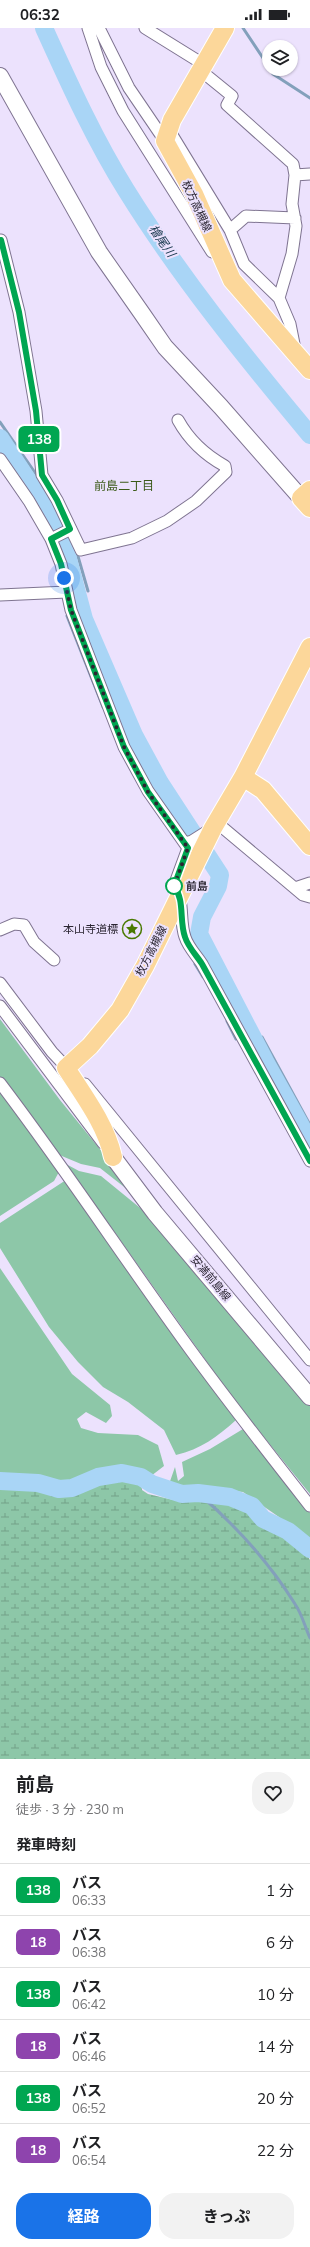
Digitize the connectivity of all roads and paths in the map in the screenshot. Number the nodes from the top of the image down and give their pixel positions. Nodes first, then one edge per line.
1 (88, 28) edge
2 (100, 28) edge
3 (145, 28) edge
4 (225, 28) edge
5 (201, 67) junction
6 (0, 76) edge
7 (167, 135) junction
8 (310, 174) edge
9 (295, 175) junction
10 (295, 218) junction
11 (230, 230) junction
12 (1, 240) edge
13 (232, 280) junction
14 (279, 298) junction
15 (296, 355) junction
16 (310, 370) edge
17 (178, 420) dead end
18 (0, 459) edge
19 (307, 499) edge
20 (70, 529) junction
21 (51, 539) junction
22 (67, 592) junction
23 (0, 595) edge
24 (310, 647) edge
25 (243, 777) junction
26 (214, 825) junction
27 (185, 843) junction
28 (310, 846) edge
29 (310, 883) edge
30 (295, 888) junction
31 (180, 894) junction
32 (310, 897) edge
33 (0, 930) edge
34 (54, 960) dead end
35 (0, 983) edge
36 (0, 1006) edge
37 (66, 1068) junction
38 (0, 1083) edge
39 (114, 1158) junction
40 (310, 1161) edge
41 (310, 1360) edge
42 (310, 1397) edge
43 (310, 1506) edge

1 - 13 street
2 - 7 street
3 - 5 street
4 - 5 main road
5 - 7 main road
5 - 9 street
6 - 19 street
7 - 11 street
7 - 13 main road, 枚方高槻線
8 - 9 street
9 - 10 street
10 - 11 street
10 - 14 street
11 - 14 street
12 - 20 street
13 - 15 main road, 枚方高槻線
14 - 15 street
15 - 16 main road, 枚方高槻線
17 - 20 street
18 - 21 street
20 - 21 street
21 - 22 street
22 - 23 street
22 - 27 street
24 - 25 main road, 枚方高槻線
25 - 26 main road, 枚方高槻線
25 - 28 main road
26 - 27 street
26 - 30 street
26 - 31 main road, 枚方高槻線
27 - 31 street
29 - 30 street
30 - 32 street
31 - 37 main road, 枚方高槻線
31 - 40 street
33 - 34 street
35 - 37 street
36 - 39 street
37 - 39 main road
37 - 41 street
38 - 43 street
39 - 42 street, 安満前島線

